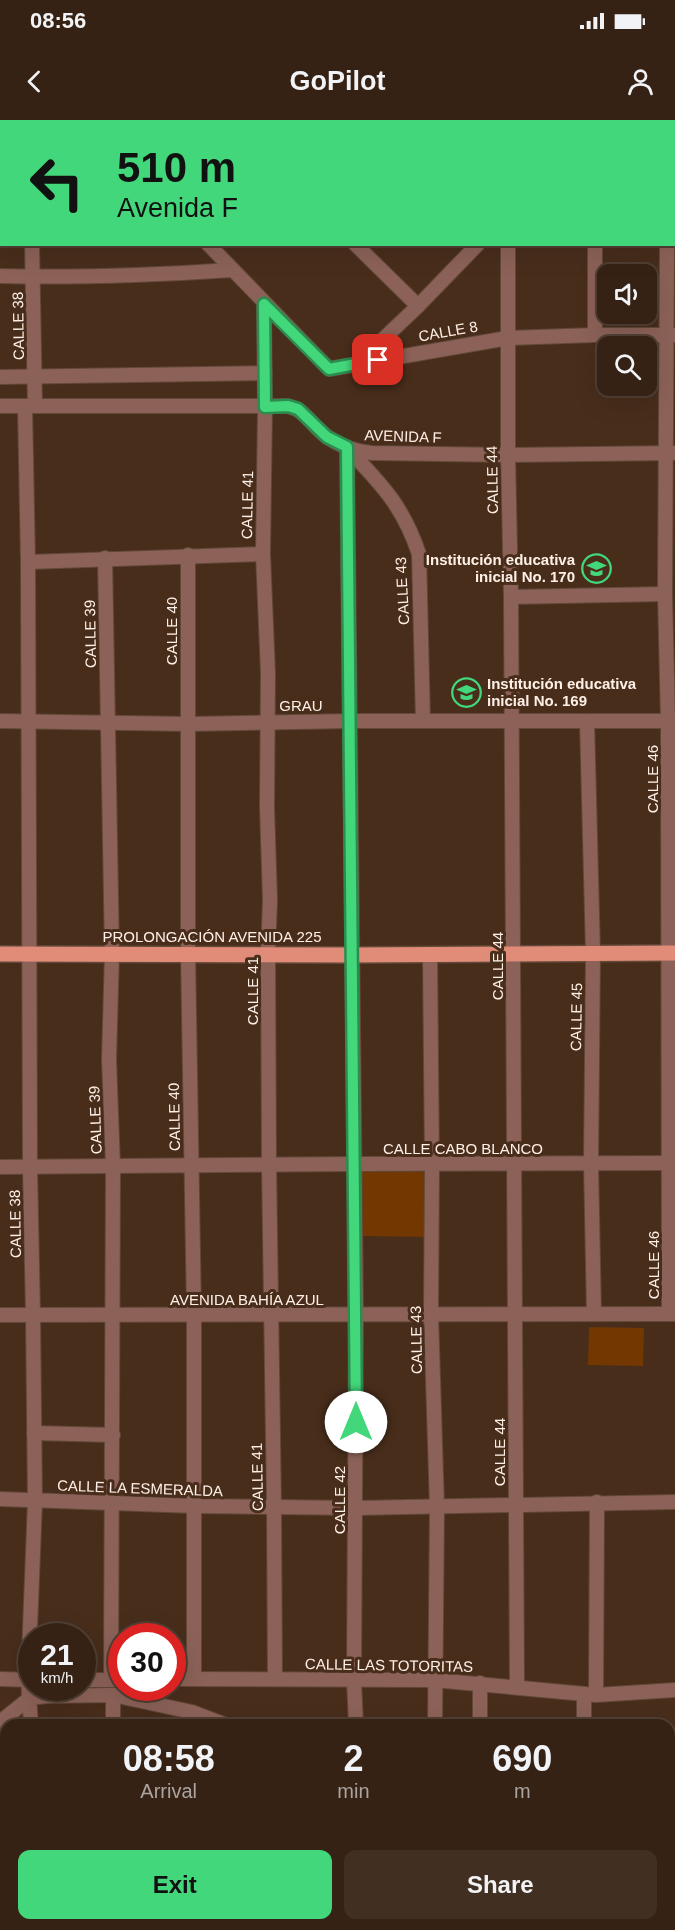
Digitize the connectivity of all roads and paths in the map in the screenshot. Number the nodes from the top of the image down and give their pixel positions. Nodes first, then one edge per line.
1 (32, 246) edge
2 (210, 246) edge
3 (357, 246) edge
4 (476, 246) edge
5 (508, 246) edge
6 (595, 246) edge
7 (668, 246) edge
8 (232, 270) junction
9 (0, 276) edge
10 (33, 277) junction
11 (264, 304) junction
12 (418, 306) junction
13 (595, 335) junction
14 (671, 335) edge
15 (508, 338) junction
16 (357, 364) junction
17 (265, 373) junction
18 (36, 376) junction
19 (0, 377) edge
20 (0, 406) edge
21 (30, 406) junction
22 (265, 407) junction
23 (347, 447) junction
24 (671, 454) edge
25 (508, 455) junction
26 (263, 554) junction
27 (188, 555) junction
28 (105, 558) junction
29 (28, 562) junction
30 (665, 594) junction
31 (511, 597) junction
32 (0, 721) edge
33 (28, 721) junction
34 (350, 721) junction
35 (423, 721) junction
36 (512, 721) junction
37 (587, 721) junction
38 (672, 721) edge
39 (108, 722) junction
40 (268, 722) junction
41 (188, 724) junction
42 (112, 953) junction
43 (188, 953) junction
44 (513, 953) junction
45 (593, 953) junction
46 (672, 953) edge
47 (0, 954) edge
48 (29, 954) junction
49 (430, 954) junction
50 (268, 955) junction
51 (352, 955) junction
52 (672, 1028) edge
53 (672, 1097) edge
54 (672, 1163) edge
55 (354, 1164) junction
56 (515, 1164) junction
57 (591, 1164) junction
58 (269, 1165) junction
59 (432, 1165) junction
60 (192, 1166) junction
61 (0, 1167) edge
62 (113, 1167) junction
63 (30, 1168) junction
64 (672, 1240) edge
65 (431, 1314) junction
66 (594, 1314) junction
67 (672, 1314) edge
68 (33, 1315) junction
69 (194, 1315) junction
70 (272, 1315) junction
71 (356, 1315) junction
72 (516, 1315) junction
73 (0, 1316) edge
74 (113, 1316) junction
75 (34, 1433) junction
76 (113, 1435) junction
77 (0, 1499) edge
78 (34, 1501) junction
79 (597, 1502) junction
80 (675, 1502) edge
81 (113, 1504) junction
82 (516, 1505) junction
83 (195, 1506) junction
84 (437, 1507) junction
85 (274, 1508) junction
86 (356, 1508) junction
87 (31, 1623) edge
88 (115, 1623) edge
89 (0, 1679) edge
90 (186, 1679) edge
91 (194, 1679) junction
92 (275, 1679) junction
93 (18, 1680) edge
94 (434, 1680) junction
95 (354, 1681) junction
96 (480, 1683) junction
97 (518, 1687) junction
98 (675, 1690) edge
99 (590, 1695) junction
100 (26, 1701) edge
101 (30, 1701) edge
102 (113, 1701) edge
103 (134, 1701) edge
104 (192, 1718) edge
105 (4, 1719) edge
106 (31, 1719) edge
107 (113, 1719) edge
108 (356, 1719) edge
109 (435, 1719) edge
110 (480, 1719) edge
111 (585, 1719) edge

1 - 10 street, CALLE 38
2 - 8 street, CALLE 8
3 - 12 street
4 - 12 street
5 - 15 street, CALLE 44
6 - 13 street
7 - 14 street, CALLE 46
8 - 10 street
8 - 11 street, CALLE 8
9 - 10 street
10 - 18 street, CALLE 38
11 - 16 street, CALLE 8
11 - 17 street, CALLE 41
12 - 16 street
13 - 14 street, CALLE 8
13 - 15 street, CALLE 8
14 - 24 street, CALLE 46
15 - 16 street, CALLE 8
15 - 25 street, CALLE 44
17 - 18 street
17 - 22 street, CALLE 41
18 - 19 street
18 - 21 street, CALLE 38
20 - 21 street, AVENIDA F
21 - 22 street, AVENIDA F
21 - 29 street, CALLE 38
22 - 23 street, AVENIDA F
22 - 26 street, CALLE 41
23 - 25 street, AVENIDA F
23 - 34 street, CALLE 42
23 - 35 street, CALLE 43
24 - 25 street, AVENIDA F
24 - 30 street, CALLE 46
25 - 31 street, CALLE 44
26 - 27 street
26 - 40 street, CALLE 41
27 - 28 street
27 - 41 street, CALLE 40
28 - 29 street
28 - 39 street, CALLE 39
29 - 33 street, CALLE 38
30 - 31 street
30 - 38 street, CALLE 46
31 - 36 street, CALLE 44
32 - 33 street, GRAU
33 - 39 street, GRAU
33 - 48 street, CALLE 38
34 - 35 street, GRAU
34 - 40 street, GRAU
34 - 51 street, CALLE 42
35 - 36 street, GRAU
36 - 37 street, GRAU
36 - 44 street, CALLE 44
37 - 38 street, GRAU
37 - 45 street, CALLE 45
38 - 46 street, CALLE 46
39 - 41 street, GRAU
39 - 42 street, CALLE 39
40 - 41 street, GRAU
40 - 50 street, CALLE 41
41 - 43 street, CALLE 40
42 - 43 main road, PROLONGACIÓN AVENIDA 225
42 - 48 main road, PROLONGACIÓN AVENIDA 225
42 - 62 street, CALLE 39
43 - 50 main road, PROLONGACIÓN AVENIDA 225
43 - 60 street, CALLE 40
44 - 45 main road, PROLONGACIÓN AVENIDA 225
44 - 49 main road, PROLONGACIÓN AVENIDA 225
44 - 56 street, CALLE 44
45 - 46 main road, PROLONGACIÓN AVENIDA 225
45 - 57 street, CALLE 45
46 - 52 street, CALLE 46
47 - 48 main road, PROLONGACIÓN AVENIDA 225
48 - 63 street, CALLE 38
49 - 51 main road, PROLONGACIÓN AVENIDA 225
49 - 59 street, CALLE 43
50 - 51 main road, PROLONGACIÓN AVENIDA 225
50 - 58 street, CALLE 41
51 - 55 street, CALLE 42
52 - 53 street, CALLE 46
53 - 54 street, CALLE 46
54 - 57 street, CALLE CABO BLANCO
54 - 64 street, CALLE 46
55 - 58 street, CALLE CABO BLANCO
55 - 59 street, CALLE CABO BLANCO
55 - 71 street, CALLE 42
56 - 57 street, CALLE CABO BLANCO
56 - 59 street, CALLE CABO BLANCO
56 - 72 street, CALLE 44
57 - 66 street, CALLE 45
58 - 60 street, CALLE CABO BLANCO
58 - 70 street, CALLE 41
59 - 65 street, CALLE 43
60 - 62 street, CALLE CABO BLANCO
60 - 69 street, CALLE 40
61 - 63 street, CALLE CABO BLANCO
62 - 63 street, CALLE CABO BLANCO
62 - 74 street, CALLE 39
63 - 68 street, CALLE 38
64 - 67 street, CALLE 46
65 - 71 street, AVENIDA BAHÍA AZUL
65 - 72 street, AVENIDA BAHÍA AZUL
65 - 84 street, CALLE 43
66 - 67 street, AVENIDA BAHÍA AZUL
66 - 72 street, AVENIDA BAHÍA AZUL
68 - 73 street, AVENIDA BAHÍA AZUL
68 - 74 street, AVENIDA BAHÍA AZUL
68 - 75 street, CALLE 38
69 - 70 street, AVENIDA BAHÍA AZUL
69 - 74 street, AVENIDA BAHÍA AZUL
69 - 83 street, CALLE 40
70 - 71 street, AVENIDA BAHÍA AZUL
70 - 85 street, CALLE 41
71 - 86 street, CALLE 42
72 - 82 street, CALLE 44
74 - 76 street, CALLE 39
75 - 76 street
75 - 78 street, CALLE 38
76 - 81 street, CALLE 39
77 - 78 street, CALLE LA ESMERALDA
78 - 81 street, CALLE LA ESMERALDA
78 - 87 street, CALLE 38
79 - 80 street, CALLE LA ESMERALDA
79 - 82 street, CALLE LA ESMERALDA
79 - 99 street
81 - 83 street, CALLE LA ESMERALDA
81 - 88 street, CALLE 39
82 - 84 street, CALLE LA ESMERALDA
82 - 97 street, CALLE 44
83 - 85 street, CALLE LA ESMERALDA
83 - 91 street, CALLE 40
84 - 86 street, CALLE LA ESMERALDA
84 - 94 street, CALLE 43
85 - 86 street, CALLE LA ESMERALDA
85 - 92 street, CALLE 41
86 - 95 street, CALLE 42
89 - 93 street
90 - 91 street, CALLE LAS TOTORITAS
91 - 92 street, CALLE LAS TOTORITAS
92 - 95 street, CALLE LAS TOTORITAS
94 - 95 street, CALLE LAS TOTORITAS
94 - 96 street, CALLE LAS TOTORITAS
94 - 109 street, CALLE 43
95 - 108 street, CALLE 42
96 - 97 street, CALLE LAS TOTORITAS
96 - 110 street
97 - 99 street, CALLE LAS TOTORITAS
98 - 99 street, CALLE LAS TOTORITAS
99 - 111 street
100 - 105 street
101 - 106 street, CALLE 38
102 - 107 street
103 - 104 street

